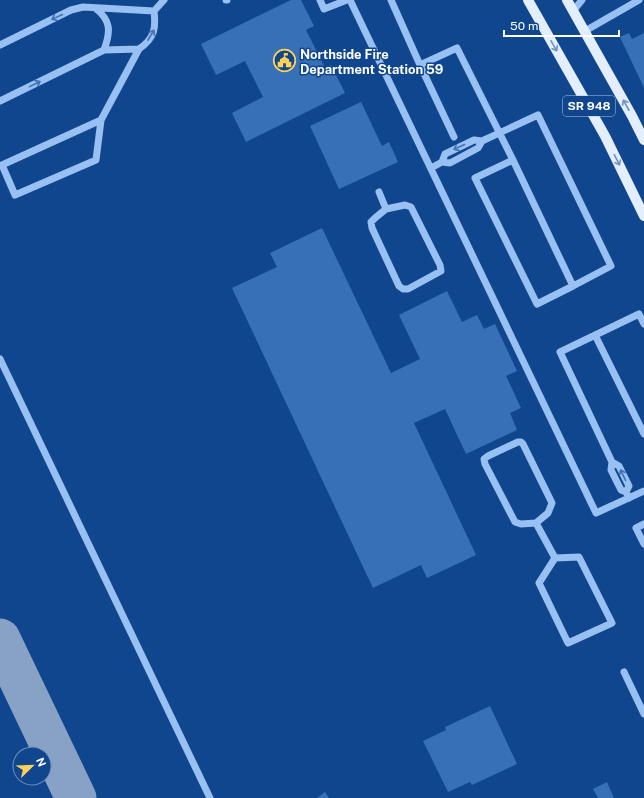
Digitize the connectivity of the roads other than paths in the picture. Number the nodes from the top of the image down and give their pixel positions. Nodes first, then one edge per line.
1 (164, 0) edge
2 (320, 0) edge
3 (346, 0) edge
4 (350, 0) edge
5 (391, 0) edge
6 (528, 0) edge
7 (567, 0) edge
8 (582, 0) edge
9 (639, 0) edge
10 (94, 8) junction
11 (154, 11) junction
12 (573, 11) junction
13 (585, 31) junction
14 (0, 45) edge
15 (139, 49) junction
16 (104, 50) junction
17 (420, 65) junction
18 (0, 101) edge
19 (101, 120) junction
20 (500, 133) junction
21 (454, 137) dead end
22 (644, 140) edge
23 (513, 160) junction
24 (430, 168) junction
25 (379, 192) dead end
26 (386, 209) junction
27 (644, 216) edge
28 (573, 286) junction
29 (644, 324) edge
30 (595, 335) junction
31 (0, 359) edge
32 (644, 434) edge
33 (644, 491) edge
34 (628, 495) junction
35 (536, 523) junction
36 (644, 524) edge
37 (644, 544) edge
38 (555, 558) junction
39 (624, 672) dead end
40 (644, 714) edge
41 (210, 798) edge

1 - 11 lane
2 - 3 lane
4 - 24 lane
5 - 17 lane
6 -> 27 main road, SR 948
7 - 12 main road, SR 948
8 - 12 lane
9 - 13 lane
10 - 11 lane
10 -> 14 lane
10 - 16 lane
15 -> 11 lane
12 - 13 main road, SR 948
22 -> 13 main road, SR 948
15 - 16 lane
15 - 19 lane
18 -> 16 lane
17 - 20 lane
17 - 21 lane
19 - 19 lane
20 - 23 lane
20 - 24 lane
20 - 28 lane
23 - 28 lane
23 - 28 lane
24 - 34 lane
25 - 26 lane
26 - 26 lane
29 - 30 lane
30 - 32 lane
30 - 34 lane
31 - 41 lane
33 - 34 lane
35 - 35 lane
35 - 38 lane
36 - 37 lane
38 - 38 lane
39 - 40 lane

